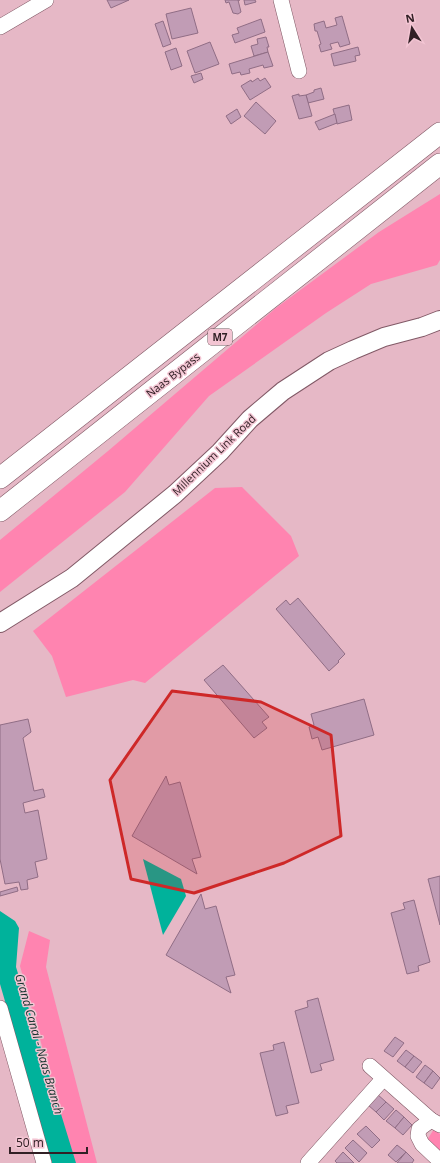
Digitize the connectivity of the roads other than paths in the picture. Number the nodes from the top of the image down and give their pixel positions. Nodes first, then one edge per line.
1 (46, 0) edge
2 (281, 0) edge
3 (0, 27) edge
4 (299, 71) dead end
5 (440, 134) edge
6 (440, 164) edge
7 (440, 320) edge
8 (422, 327) junction
9 (440, 327) edge
10 (0, 478) edge
11 (0, 511) edge
12 (0, 622) edge
13 (0, 1008) edge
14 (370, 1066) dead end
15 (383, 1079) junction
16 (436, 1123) edge
17 (440, 1161) edge
18 (44, 1163) edge
19 (308, 1163) edge

1 - 3 street
2 - 4 street
5 - 10 highway, M7
6 - 11 highway, Naas Bypass / M7
7 - 8 main road, Millennium Link Road
8 - 9 main road, Millennium Link Road
8 - 12 main road, Millennium Link Road
13 - 18 street
14 - 15 street
15 - 16 street
15 - 19 street
16 - 17 street

